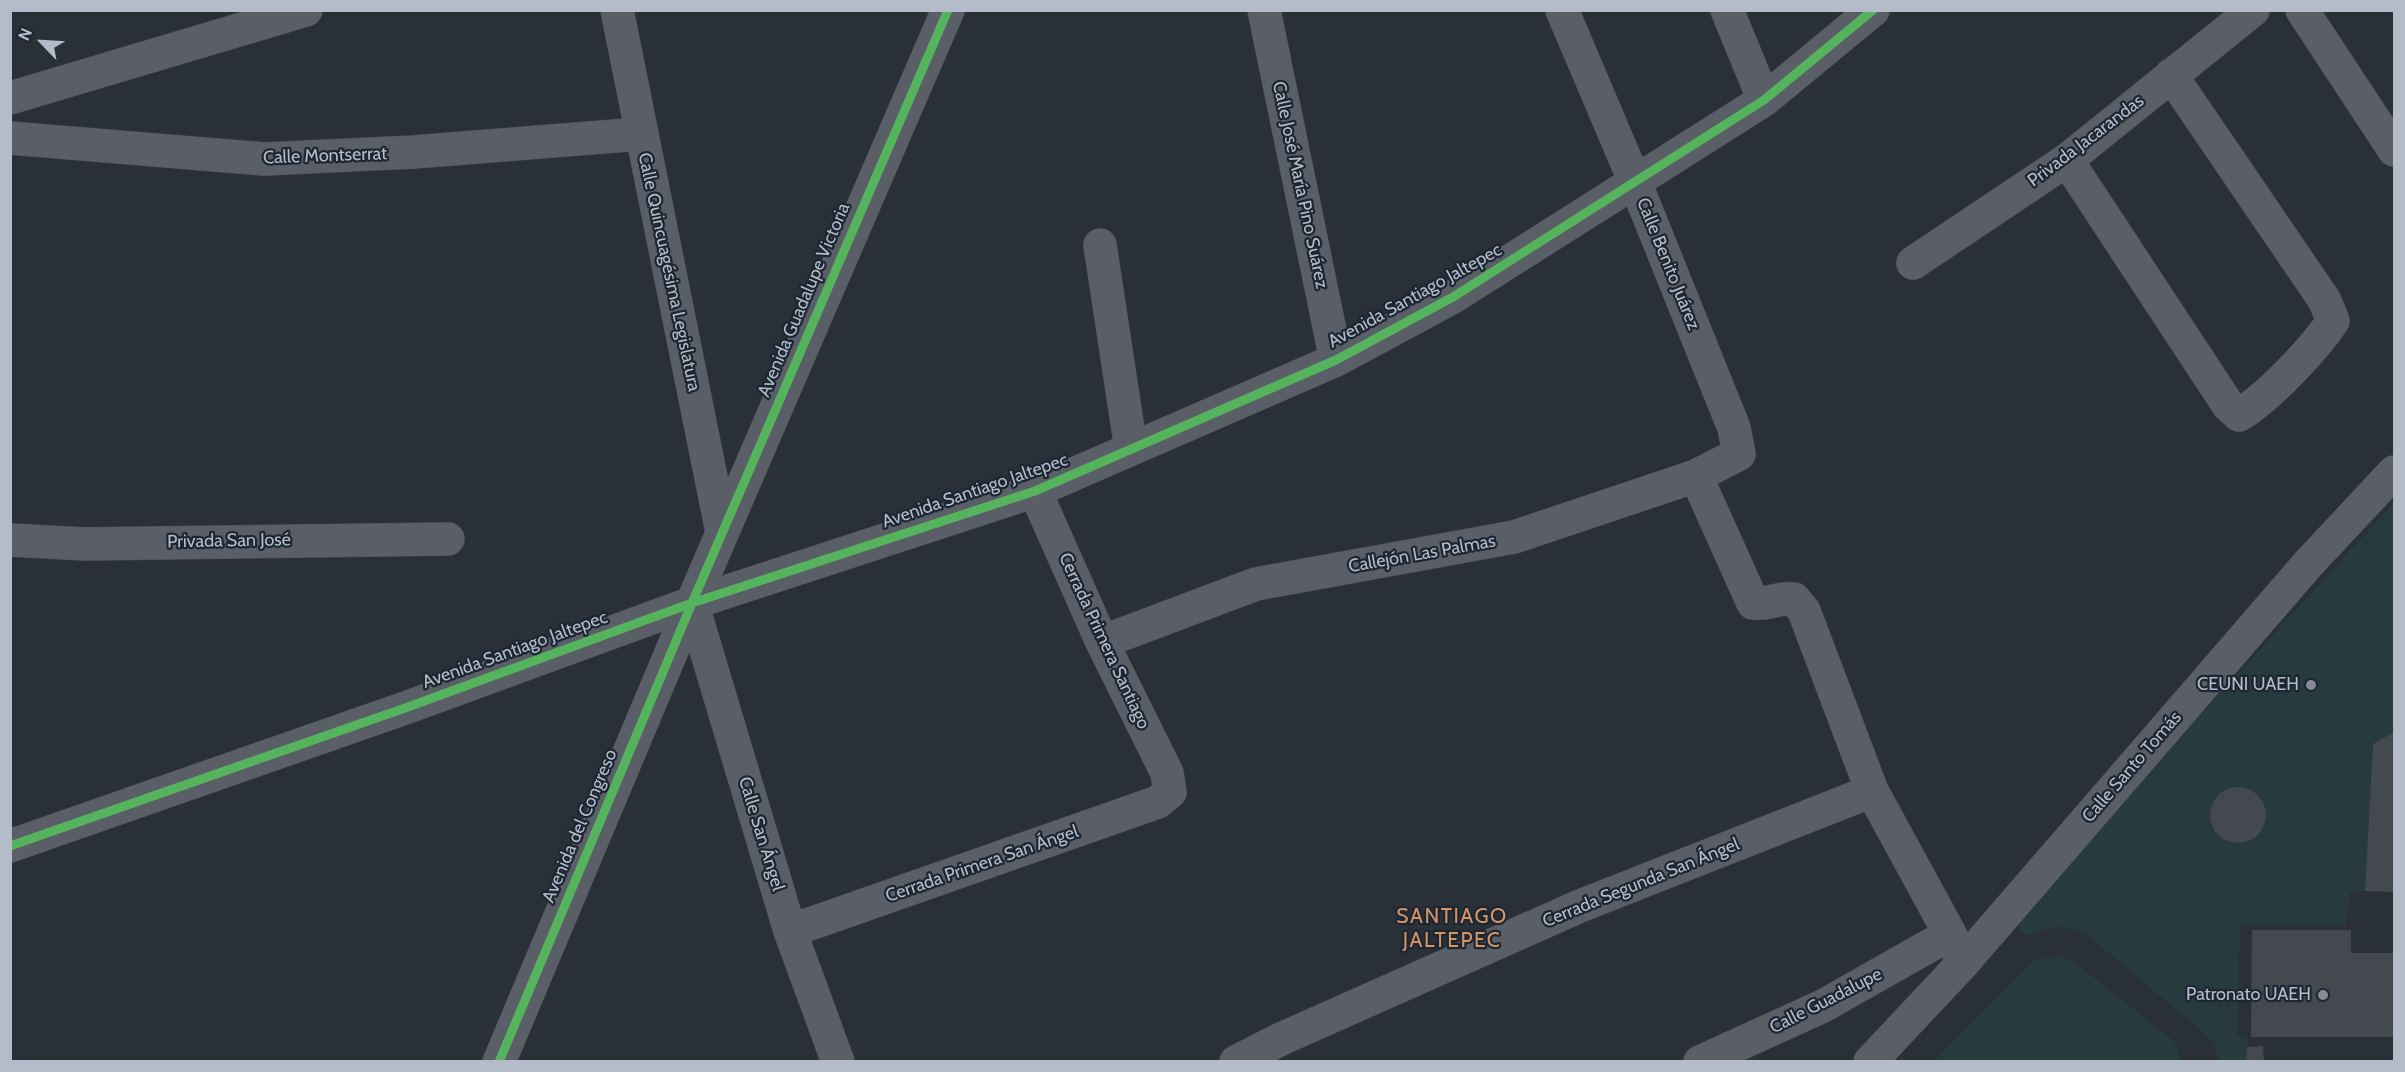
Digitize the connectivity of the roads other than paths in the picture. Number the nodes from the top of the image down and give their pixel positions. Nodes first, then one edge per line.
1 (306, 10) edge
2 (617, 10) edge
3 (948, 10) edge
4 (1264, 10) edge
5 (1562, 10) edge
6 (1727, 10) edge
7 (1873, 10) edge
8 (2253, 10) edge
9 (2302, 10) edge
10 (2171, 75) junction
11 (10, 98) edge
12 (1764, 100) junction
13 (640, 134) junction
14 (10, 138) edge
15 (2394, 150) edge
16 (2067, 160) junction
17 (1635, 182) junction
18 (1100, 245) dead end
19 (1913, 263) dead end
20 (1336, 360) junction
21 (1131, 449) junction
22 (1739, 454) joint
23 (2394, 472) edge
24 (1696, 476) junction
25 (1035, 491) junction
26 (722, 532) junction
27 (448, 539) dead end
28 (10, 540) edge
29 (692, 603) junction
30 (1102, 642) junction
31 (1872, 791) junction
32 (1170, 792) joint
33 (10, 846) edge
34 (790, 931) junction
35 (1956, 948) junction
36 (499, 1062) edge
37 (837, 1062) edge
38 (1236, 1062) edge
39 (1700, 1062) edge
40 (1870, 1062) edge

1 - 11 street
2 - 13 street, Calle Quincuagésima Legislatura
3 - 26 street, Avenida Guadalupe Victoria
4 - 20 street, Calle José María Pino Suárez
5 - 17 street, Calle Benito Juárez
6 - 12 street
7 - 12 street, Avenida Santiago Jaltepec
8 - 10 street, Privada Jacarandas
9 - 15 street
10 - 16 street, Privada Jacarandas
10 - 16 street
12 - 17 street, Avenida Santiago Jaltepec
13 - 14 street, Calle Montserrat
13 - 26 street, Calle Quincuagésima Legislatura
16 - 19 street, Privada Jacarandas
17 - 20 street, Avenida Santiago Jaltepec
17 - 22 street, Calle Benito Juárez
18 - 21 street
20 - 21 street, Avenida Santiago Jaltepec
21 - 25 street, Avenida Santiago Jaltepec
22 - 24 street, Callejón Las Palmas
23 - 35 street, Calle Santo Tomás
24 - 30 street, Callejón Las Palmas
24 - 31 street
25 - 29 street, Avenida Santiago Jaltepec
25 - 30 street, Cerrada Primera Santiago
26 - 29 street, Avenida Guadalupe Victoria
27 - 28 street, Privada San José
29 - 33 street, Avenida Santiago Jaltepec
29 - 34 street, Calle San Ángel
29 - 36 street, Avenida del Congreso
30 - 32 street, Cerrada Primera Santiago
31 - 35 street
31 - 38 street, Cerrada Segunda San Ángel
32 - 34 street, Cerrada Primera San Ángel
34 - 37 street, Calle San Ángel
35 - 39 street, Calle Guadalupe
35 - 40 street, Calle Santo Tomás

